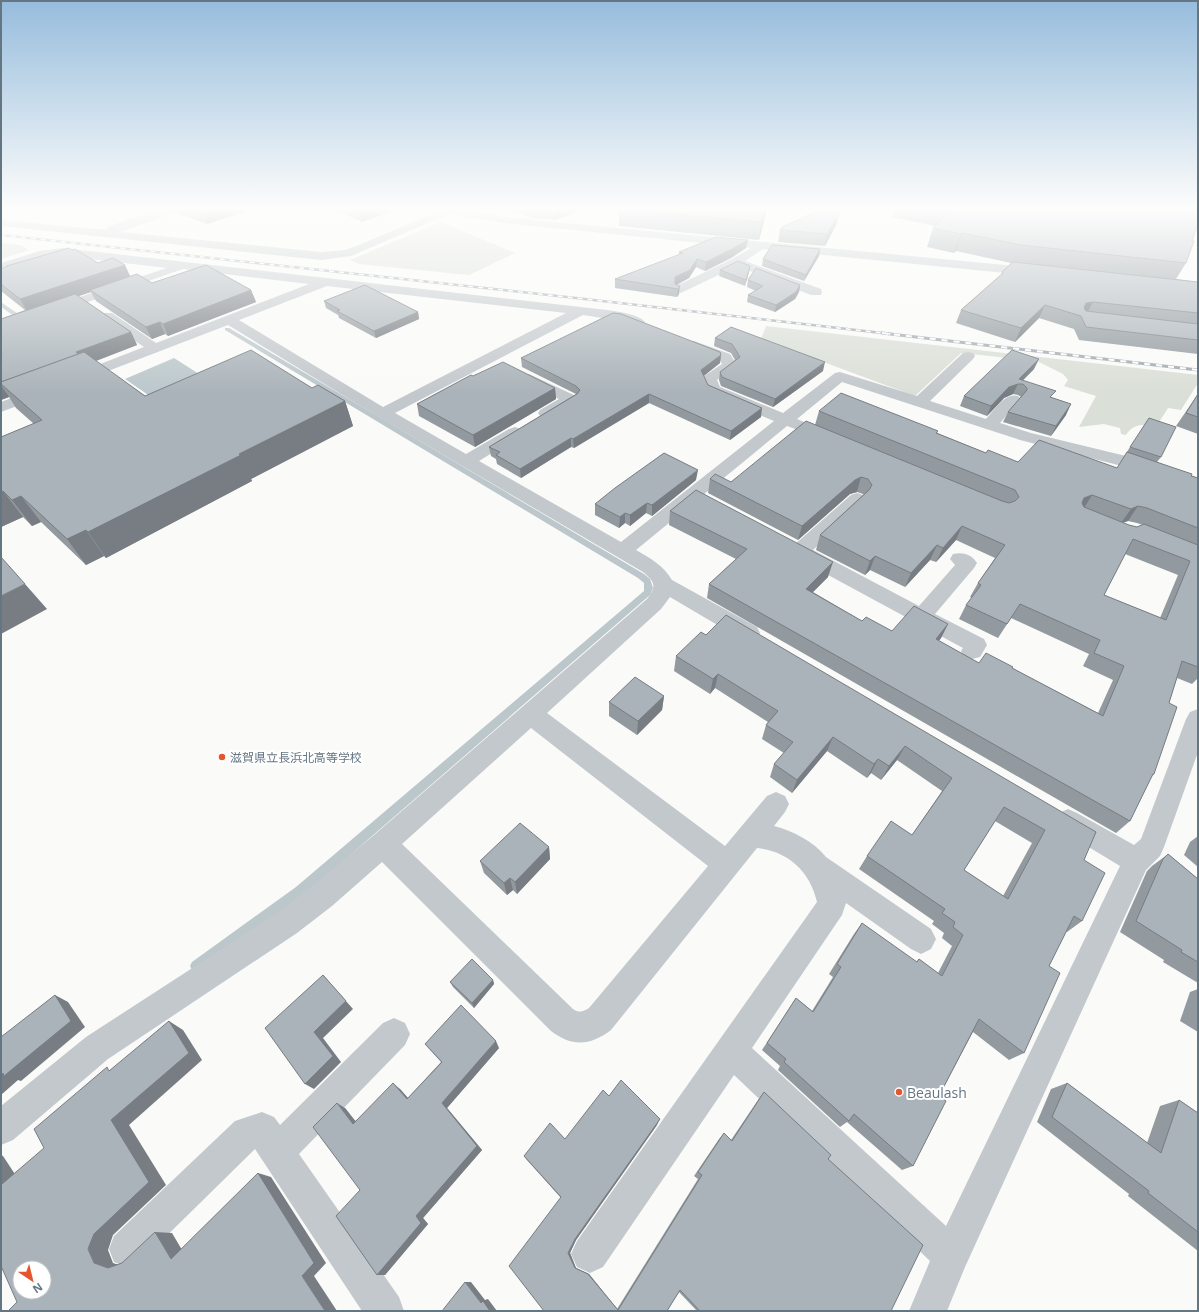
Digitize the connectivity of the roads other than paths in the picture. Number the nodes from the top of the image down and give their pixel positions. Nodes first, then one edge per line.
1 (169, 271) edge
2 (231, 271) edge
3 (717, 271) edge
4 (761, 271) edge
5 (1030, 271) edge
6 (1048, 273) edge
7 (325, 282) junction
8 (681, 289) edge
9 (816, 292) dead end
10 (83, 300) junction
11 (581, 311) junction
12 (228, 319) junction
13 (1, 328) edge
14 (653, 328) edge
15 (682, 340) edge
16 (154, 348) junction
17 (968, 356) dead end
18 (504, 366) junction
19 (66, 382) edge
20 (52, 387) edge
21 (1013, 399) dead end
22 (920, 402) junction
23 (1, 407) edge
24 (383, 413) junction
25 (786, 420) junction
26 (989, 425) junction
27 (815, 432) edge
28 (466, 461) junction
29 (1198, 487) edge
30 (857, 499) edge
31 (622, 551) junction
32 (960, 559) dead end
33 (665, 586) junction
34 (922, 616) junction
35 (768, 644) edge
36 (972, 651) dead end
37 (529, 713) junction
38 (1198, 719) edge
39 (776, 804) dead end
40 (1047, 809) edge
41 (750, 835) junction
42 (383, 844) junction
43 (1152, 857) junction
44 (727, 864) junction
45 (816, 865) junction
46 (921, 939) dead end
47 (394, 1034) dead end
48 (731, 1050) junction
49 (1, 1128) edge
50 (277, 1152) junction
51 (127, 1249) dead end
52 (590, 1254) dead end
53 (951, 1256) junction
54 (385, 1311) edge
55 (928, 1311) edge

1 - 10 street
2 - 7 street
3 - 8 street
4 - 9 street
5 - 6 street
7 - 11 street
7 - 12 street
10 - 13 street
10 - 16 street
11 - 14 street
11 - 18 street
12 - 16 street
12 - 24 street
15 - 25 street
16 - 19 street
17 - 22 street
18 - 24 street
18 - 28 street
20 - 23 street
21 - 26 street
22 - 25 street
22 - 26 street
24 - 28 street
25 - 27 street
25 - 31 street
26 - 29 street
28 - 31 street
30 - 34 street
31 - 33 street
32 - 34 street
33 - 35 street
33 - 37 street
34 - 36 street
37 - 42 street
37 - 44 street
38 - 43 street
39 - 41 street
40 - 43 street
41 - 44 street
41 - 45 street
42 - 44 street
42 - 49 street
43 - 53 street
45 - 46 street
45 - 48 street
47 - 50 street
48 - 52 street
48 - 53 street
50 - 51 street
50 - 54 street
53 - 55 street

